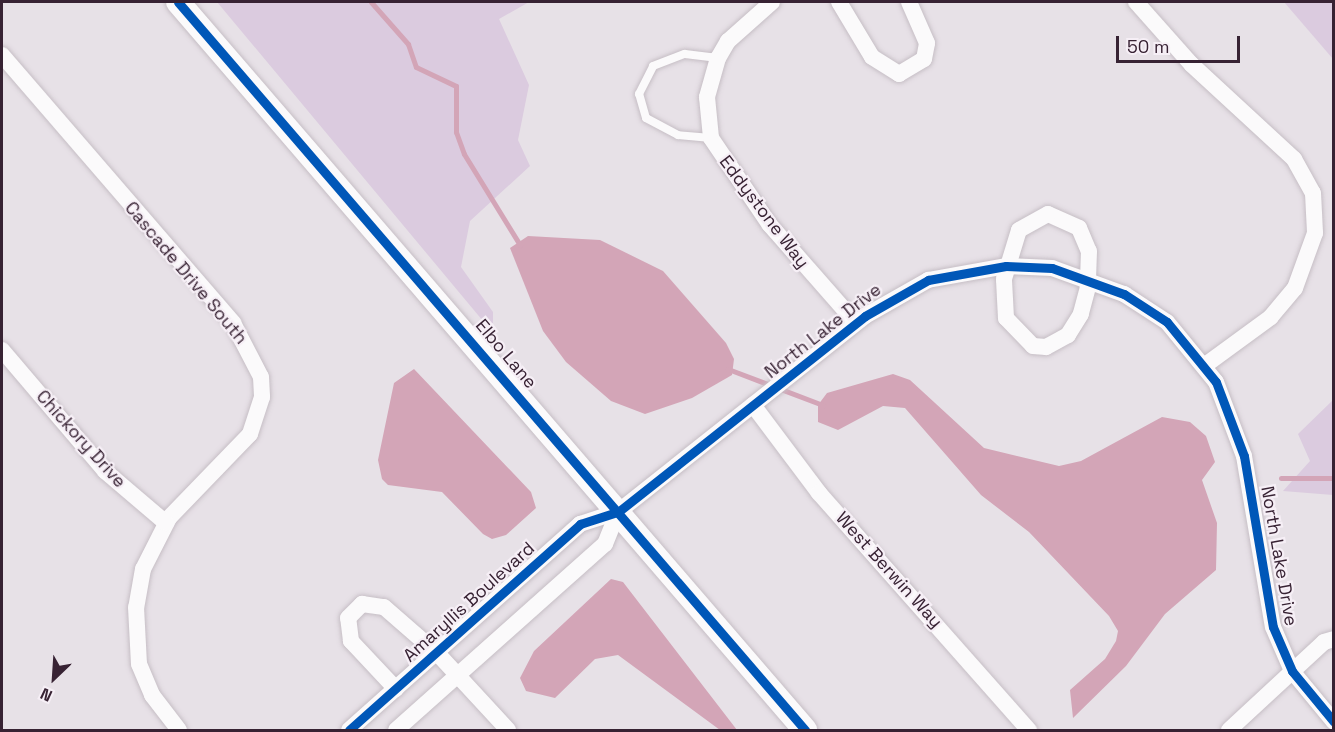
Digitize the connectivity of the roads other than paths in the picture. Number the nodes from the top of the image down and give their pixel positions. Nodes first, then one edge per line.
1 (178, 2) edge
2 (772, 2) edge
3 (839, 2) edge
4 (909, 2) edge
5 (1136, 2) edge
6 (2, 55) edge
7 (717, 58) junction
8 (711, 138) junction
9 (1006, 266) junction
10 (1089, 279) junction
11 (856, 323) junction
12 (2, 350) edge
13 (1204, 366) junction
14 (753, 405) junction
15 (618, 512) junction
16 (166, 523) junction
17 (1334, 639) edge
18 (437, 653) junction
19 (1292, 671) junction
20 (458, 678) junction
21 (396, 689) junction
22 (1334, 722) edge
23 (1234, 729) edge
24 (179, 730) edge
25 (349, 730) edge
26 (396, 730) edge
27 (508, 730) edge
28 (805, 730) edge
29 (1029, 730) edge

1 - 15 street, Elbo Lane
2 - 7 street, Eddystone Way
3 - 4 street
5 - 13 street
6 - 16 street, Cascade Drive South
7 - 8 street, Eddystone Way
7 - 8 lane
8 - 11 street, Eddystone Way
9 - 10 street, North Lake Drive
9 - 10 street
9 - 10 street
9 - 11 street, North Lake Drive
10 - 13 street, North Lake Drive
11 - 14 street, North Lake Drive
12 - 16 street, Chickory Drive
13 - 19 street, North Lake Drive
14 - 15 street, North Lake Drive
14 - 29 street, West Berwin Way
15 - 18 street, Amaryllis Boulevard
15 - 20 street
15 - 28 street, Elbo Lane
16 - 24 street, Cascade Drive South
17 - 19 street
18 - 20 street
18 - 21 street, Amaryllis Boulevard
18 - 21 street
19 - 22 street, North Lake Drive
19 - 23 street
20 - 26 street
20 - 27 street
21 - 25 street, Amaryllis Boulevard

